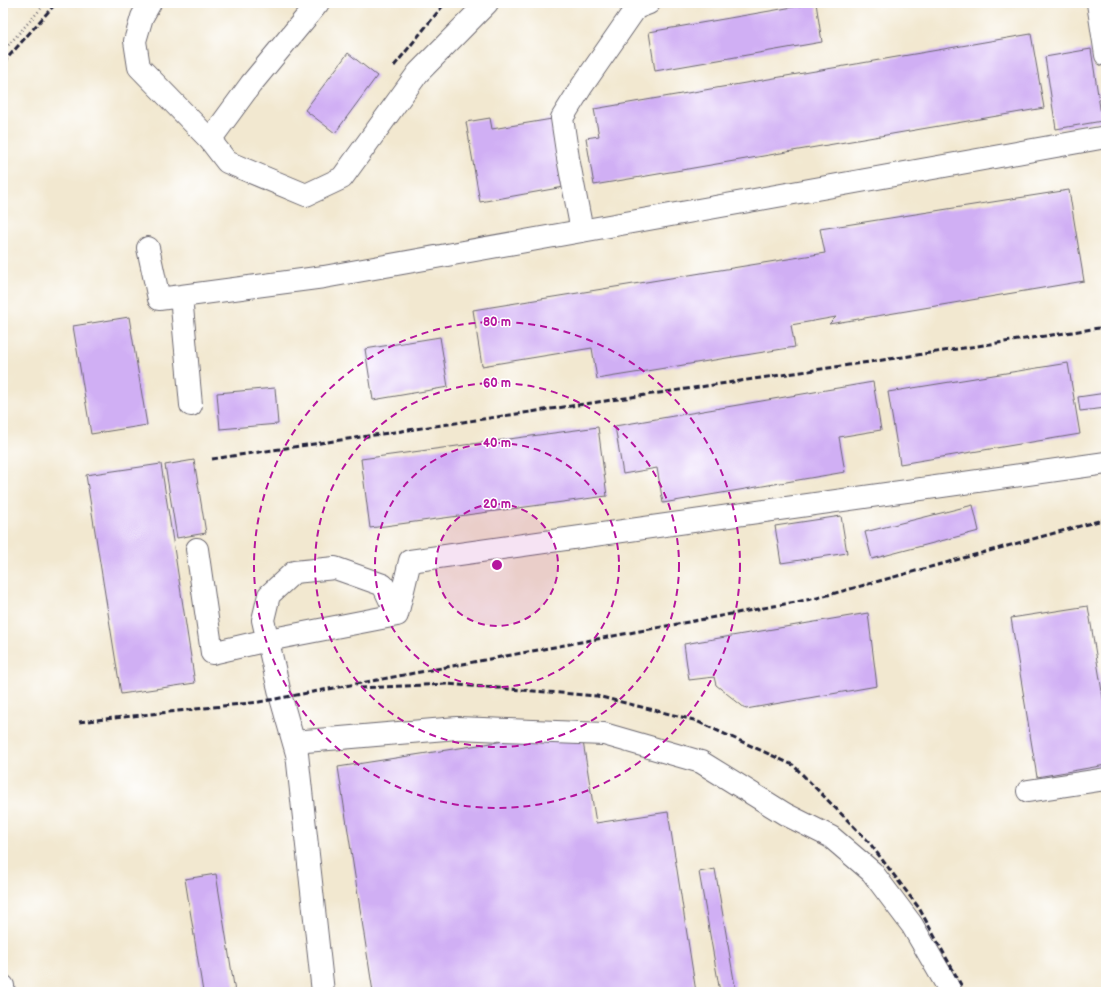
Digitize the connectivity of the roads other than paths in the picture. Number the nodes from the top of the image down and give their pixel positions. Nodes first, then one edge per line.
1 (150, 3) edge
2 (318, 3) edge
3 (487, 3) edge
4 (649, 3) edge
5 (1098, 3) edge
6 (1106, 55) edge
7 (1106, 137) edge
8 (210, 140) junction
9 (582, 231) junction
10 (148, 248) dead end
11 (181, 296) junction
12 (190, 405) dead end
13 (1106, 463) edge
14 (197, 550) dead end
15 (397, 615) junction
16 (268, 640) junction
17 (294, 742) junction
18 (1106, 779) edge
19 (1028, 791) dead end
20 (3, 986) edge
21 (4, 992) edge
22 (323, 992) edge
23 (951, 992) edge

1 - 8 street
2 - 8 street
3 - 8 street
4 - 9 street
5 - 6 street
7 - 9 street
9 - 11 street
10 - 11 street
11 - 12 street
13 - 15 street
14 - 16 street
15 - 16 street
15 - 16 street
16 - 17 street
17 - 22 street
17 - 23 street
18 - 19 street
20 - 21 street

